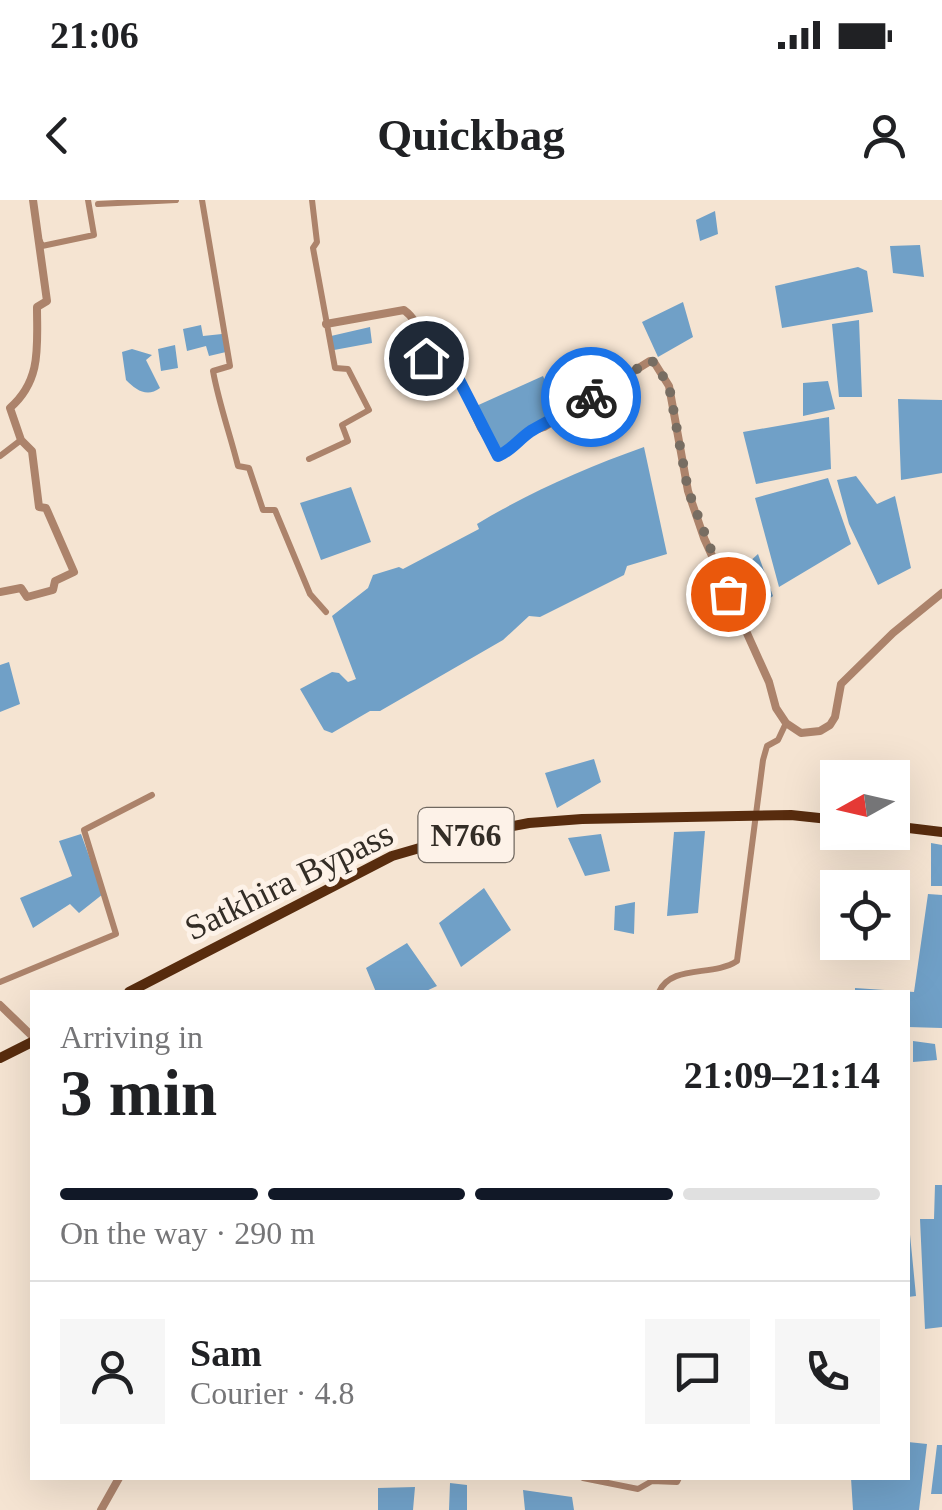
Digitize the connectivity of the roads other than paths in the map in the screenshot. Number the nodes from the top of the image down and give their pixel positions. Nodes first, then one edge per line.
1 (33, 200) edge
2 (88, 200) edge
3 (176, 200) edge
4 (202, 200) edge
5 (312, 200) edge
6 (98, 204) dead end
7 (39, 235) junction
8 (326, 324) junction
9 (5, 406) edge
10 (21, 440) junction
11 (0, 456) edge
12 (309, 459) dead end
13 (0, 592) edge
14 (942, 593) edge
15 (326, 612) dead end
16 (786, 723) junction
17 (152, 795) dead end
18 (755, 817) junction
19 (820, 818) edge
20 (910, 828) edge
21 (942, 832) edge
22 (0, 982) edge
23 (133, 990) edge
24 (660, 990) edge
25 (0, 1005) edge
26 (30, 1037) edge
27 (30, 1040) edge
28 (0, 1058) edge
29 (118, 1480) edge
30 (593, 1480) edge
31 (652, 1480) edge
32 (652, 1480) edge
33 (678, 1480) edge
34 (101, 1510) edge

1 - 7 street
2 - 7 street
3 - 6 street
4 - 15 street
5 - 8 street
7 - 9 street
8 - 12 street
8 - 16 street
9 - 10 street
10 - 11 street
10 - 13 street
14 - 16 street
16 - 18 street
17 - 22 street
18 - 19 highway, Satkhira Bypass / N766
18 - 23 highway, Satkhira Bypass / N766
18 - 24 street
20 - 21 highway
25 - 26 street
27 - 28 highway
29 - 34 street
30 - 31 street
32 - 33 street

